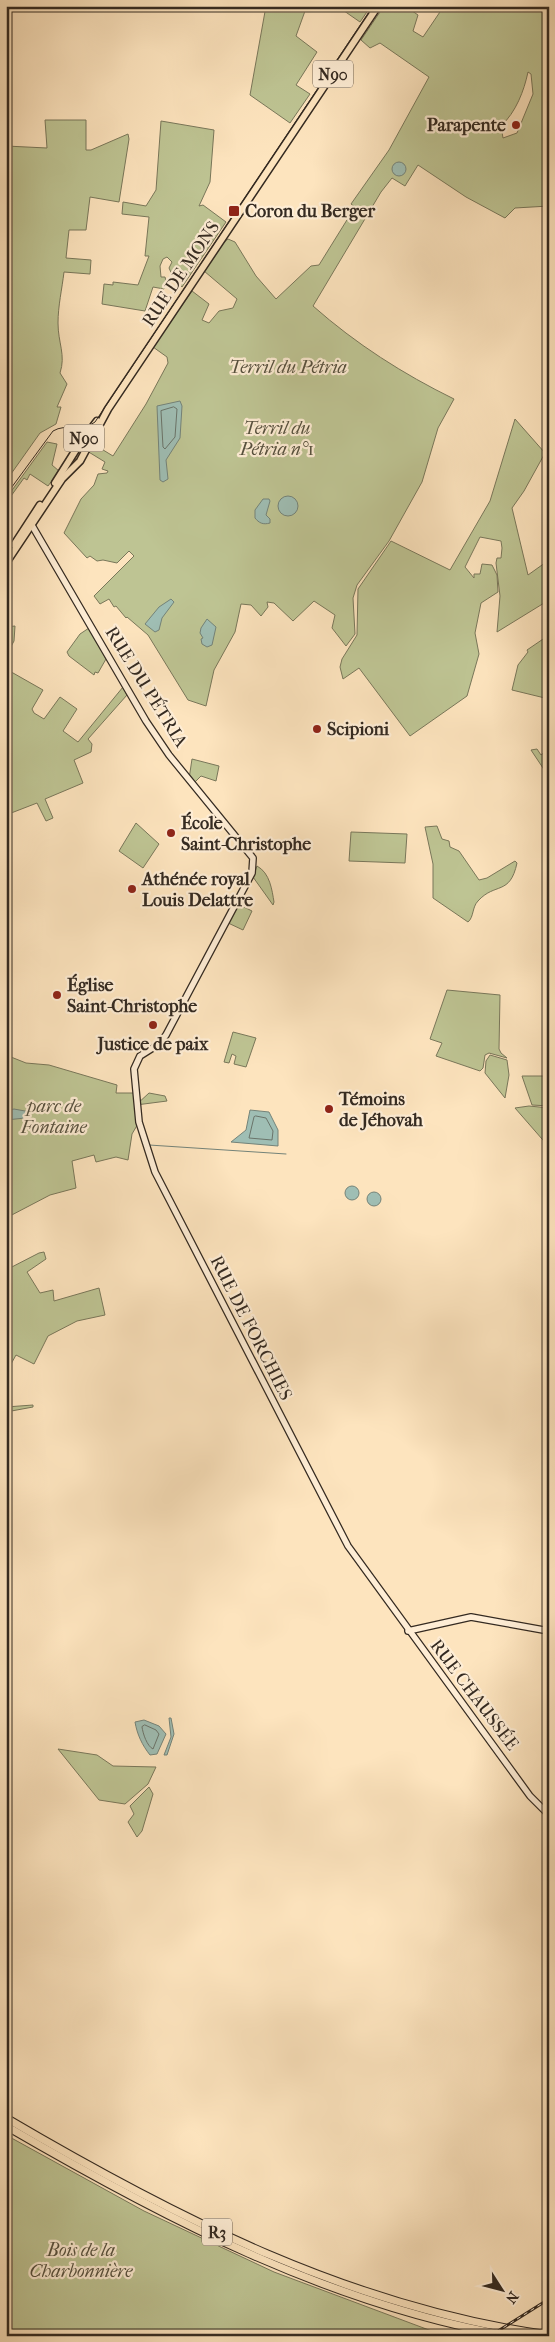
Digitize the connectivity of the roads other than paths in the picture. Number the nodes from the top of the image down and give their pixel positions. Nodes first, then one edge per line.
1 (378, 6) edge
2 (31, 523) junction
3 (6, 556) edge
4 (6, 564) edge
5 (134, 1067) joint
6 (378, 1590) joint
7 (408, 1631) junction
8 (549, 1631) edge
9 (549, 1815) edge
10 (6, 2118) edge
11 (6, 2126) edge
12 (484, 2331) junction
13 (494, 2336) edge
14 (510, 2336) edge
15 (549, 2336) edge

1 - 2 main road, RUE DE MONS / N90
2 - 3 main road, RUE DE MONS / N90
2 - 4 main road, RUE DE MONS / N90
2 - 5 main road, RUE DU PÉTRIA
5 - 6 main road, RUE DE FORCHIES
6 - 7 main road, RUE CHAUSSÉE
7 - 8 main road
7 - 9 main road, RUE CHAUSSÉE
10 - 15 highway, R3
11 - 12 highway, R3
12 - 13 highway
12 - 14 highway, R3

